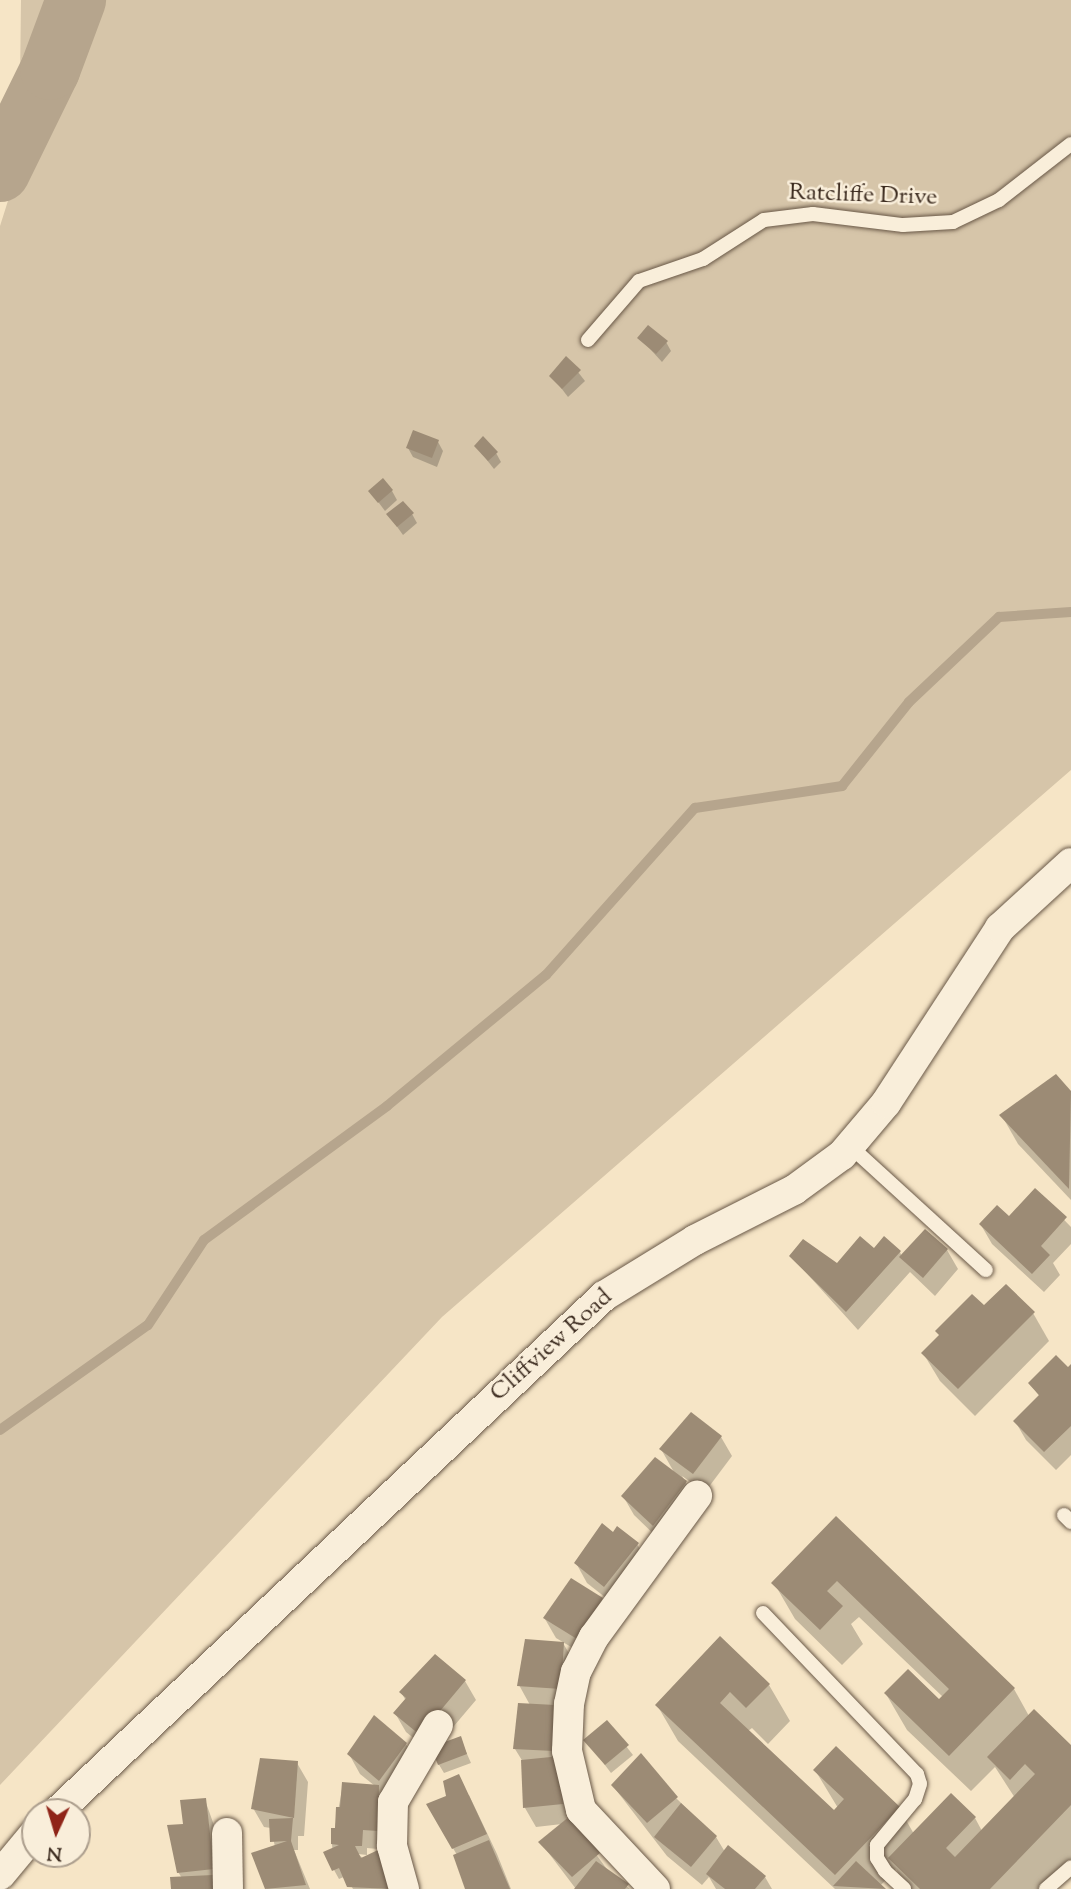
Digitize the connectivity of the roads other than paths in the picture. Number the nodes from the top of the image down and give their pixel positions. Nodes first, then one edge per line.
1 (1071, 144) edge
2 (588, 340) dead end
3 (1071, 863) edge
4 (850, 1146) junction
5 (986, 1270) dead end
6 (697, 1496) dead end
7 (763, 1613) dead end
8 (438, 1725) dead end
9 (72, 1798) edge
10 (227, 1832) dead end
11 (21, 1850) edge
12 (1071, 1867) edge
13 (0, 1875) edge
14 (228, 1889) edge
15 (404, 1889) edge
16 (655, 1889) edge
17 (904, 1889) edge
18 (1046, 1889) edge

1 - 2 lane, Ratcliffe Drive
3 - 4 street, Cliffview Road
4 - 5 lane
4 - 9 street, Cliffview Road
6 - 16 street
7 - 17 lane
8 - 15 street
10 - 14 street
11 - 13 street
12 - 18 lane

